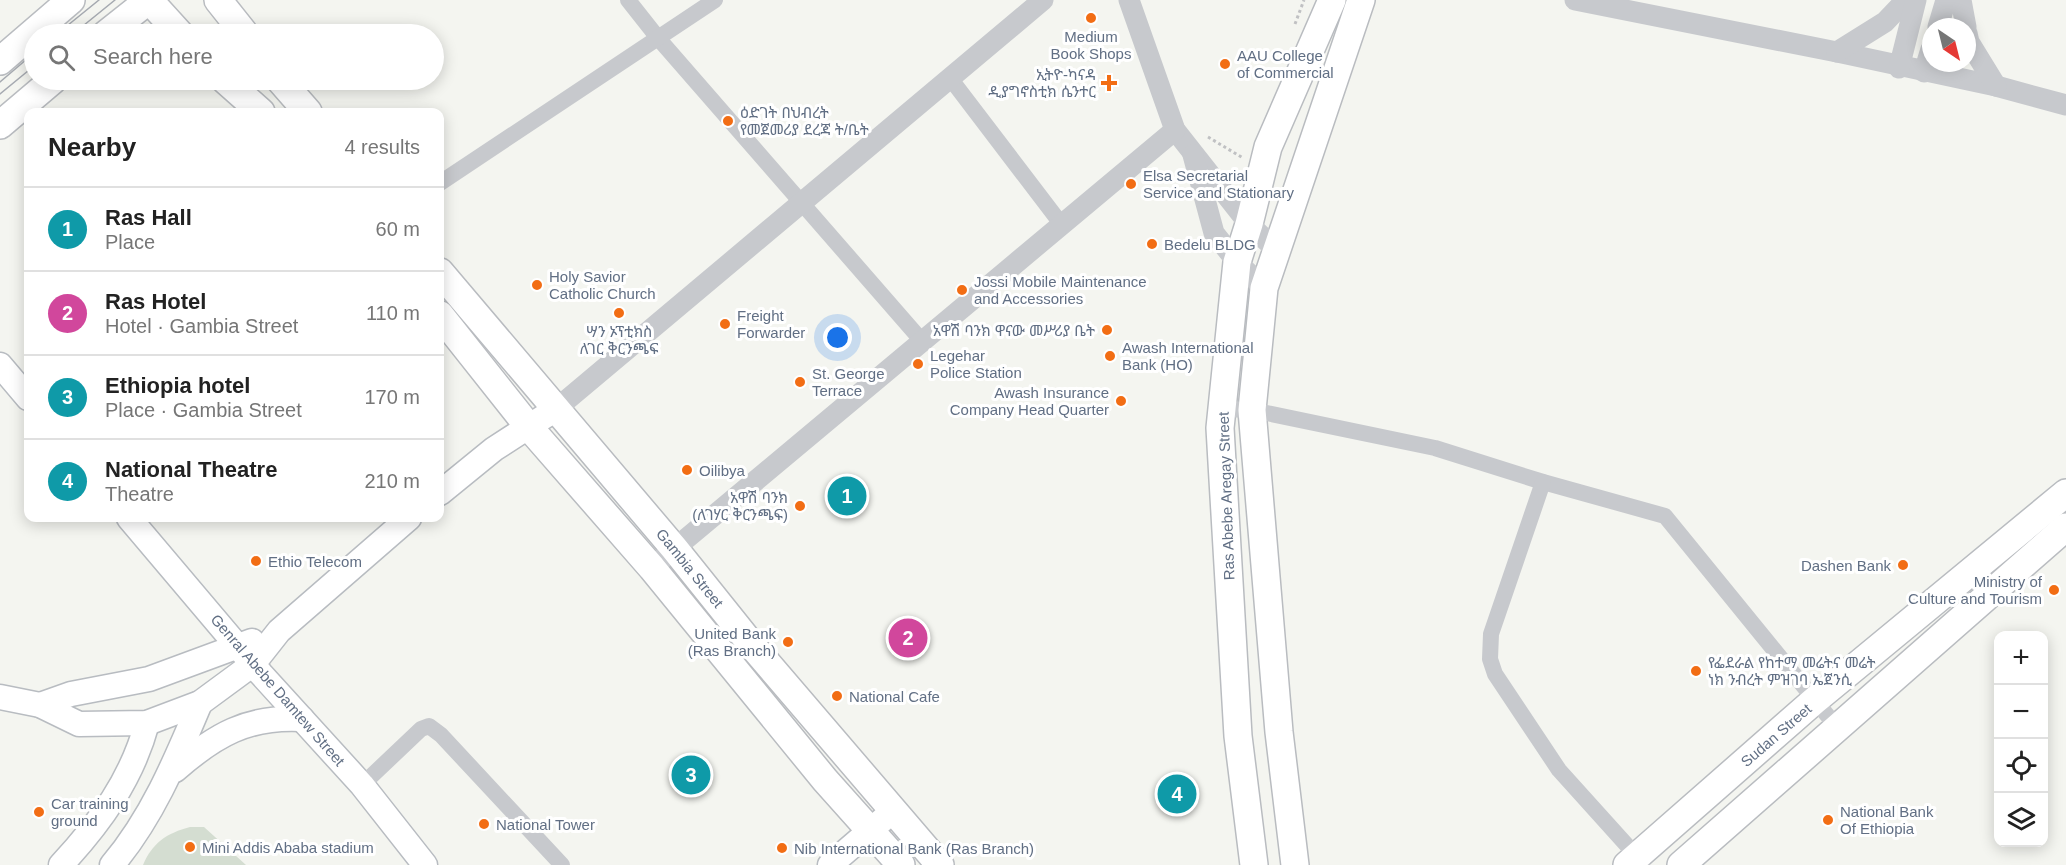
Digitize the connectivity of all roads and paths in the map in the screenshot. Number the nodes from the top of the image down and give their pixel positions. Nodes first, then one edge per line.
1 (149, 0) edge
2 (628, 0) edge
3 (715, 0) edge
4 (1043, 0) edge
5 (1129, 0) edge
6 (1304, 0) edge
7 (1332, 0) edge
8 (1361, 0) edge
9 (1575, 0) edge
10 (1906, 0) edge
11 (1916, 0) edge
12 (1946, 0) edge
13 (1961, 0) edge
14 (68, 1) edge
15 (1941, 18) edge
16 (1964, 18) edge
17 (42, 24) edge
18 (119, 24) edge
19 (171, 24) edge
20 (1292, 32) dead end
21 (658, 38) junction
22 (24, 40) edge
23 (1837, 52) junction
24 (1976, 54) edge
25 (0, 61) edge
26 (1899, 68) junction
27 (1922, 72) edge
28 (1924, 72) edge
29 (950, 78) junction
30 (1996, 87) junction
31 (41, 90) edge
32 (236, 90) edge
33 (289, 90) edge
34 (2066, 105) edge
35 (256, 108) edge
36 (304, 108) edge
37 (0, 125) edge
38 (1175, 130) junction
39 (1199, 144) junction
40 (1247, 148) dead end
41 (444, 180) edge
42 (802, 202) junction
43 (1250, 224) junction
44 (1062, 225) junction
45 (1276, 250) junction
46 (1237, 262) junction
47 (444, 277) edge
48 (1264, 288) junction
49 (444, 320) edge
50 (922, 341) junction
51 (0, 365) edge
52 (24, 394) edge
53 (556, 409) junction
54 (1222, 409) junction
55 (1252, 410) junction
56 (528, 426) junction
57 (1543, 482) junction
58 (444, 490) edge
59 (2064, 497) edge
60 (132, 522) edge
61 (404, 522) edge
62 (2066, 527) edge
63 (674, 548) junction
64 (652, 568) junction
65 (279, 631) junction
66 (238, 646) junction
67 (253, 664) junction
68 (0, 697) edge
69 (1814, 701) junction
70 (200, 703) junction
71 (40, 705) junction
72 (303, 719) junction
73 (147, 723) junction
74 (1836, 726) junction
75 (1279, 732) junction
76 (1238, 736) junction
77 (171, 773) junction
78 (362, 785) junction
79 (894, 810) junction
80 (871, 831) junction
81 (1636, 862) edge
82 (61, 865) edge
83 (112, 865) edge
84 (425, 865) edge
85 (562, 865) edge
86 (830, 865) edge
87 (901, 865) edge
88 (940, 865) edge
89 (1254, 865) edge
90 (1295, 865) edge
91 (1681, 865) edge

1 - 18 main road
1 - 19 main road
2 - 21 street
3 - 21 street
4 - 29 street
5 - 38 street
6 - 20 path
7 - 43 main road, Ras Abebe Aregay Street
8 - 45 main road, Ras Abebe Aregay Street
9 - 23 street
10 - 23 street
11 - 26 street
12 - 15 street
13 - 16 street
14 - 17 main road
21 - 41 street
21 - 42 street
22 - 25 main road
23 - 26 street
24 - 30 street
26 - 27 street
28 - 30 street
29 - 42 street
29 - 44 street
30 - 34 street
31 - 37 main road
32 - 35 main road
33 - 36 main road
38 - 39 street
38 - 44 street
39 - 40 path
39 - 43 street
39 - 46 street
42 - 50 street
42 - 53 street
43 - 45 street
43 - 46 main road, Ras Abebe Aregay Street
44 - 50 street
45 - 48 main road, Ras Abebe Aregay Street
46 - 48 street
46 - 54 main road, Ras Abebe Aregay Street
47 - 53 main road, Gambia Street
48 - 55 main road, Ras Abebe Aregay Street
49 - 56 main road, Gambia Street
50 - 63 street
51 - 52 main road
53 - 56 main road
53 - 63 main road, Gambia Street
54 - 55 street
54 - 76 main road, Ras Abebe Aregay Street
55 - 57 street
55 - 75 main road, Ras Abebe Aregay Street
56 - 58 main road
56 - 64 main road, Gambia Street
57 - 69 street
57 - 81 street
59 - 69 main road, Sudan Street
60 - 66 main road, Genral Abebe Damtew Street
61 - 65 main road
62 - 74 main road
63 - 64 street
63 - 79 main road, Gambia Street
64 - 80 main road, Gambia Street
65 - 66 main road
65 - 67 main road
66 - 67 main road, Genral Abebe Damtew Street
66 - 71 main road
67 - 70 main road
67 - 72 main road, Genral Abebe Damtew Street
68 - 71 main road
69 - 74 street
69 - 81 main road, Sudan Street
70 - 73 main road
70 - 77 main road
71 - 73 main road
72 - 77 main road
72 - 78 main road, Genral Abebe Damtew Street
73 - 82 main road
74 - 91 main road
75 - 76 main road
75 - 90 main road, Ras Abebe Aregay Street
76 - 89 main road, Ras Abebe Aregay Street
77 - 83 main road
78 - 84 main road, Genral Abebe Damtew Street
78 - 85 street
79 - 80 main road
79 - 88 main road, Gambia Street
80 - 86 main road
80 - 87 main road, Gambia Street

